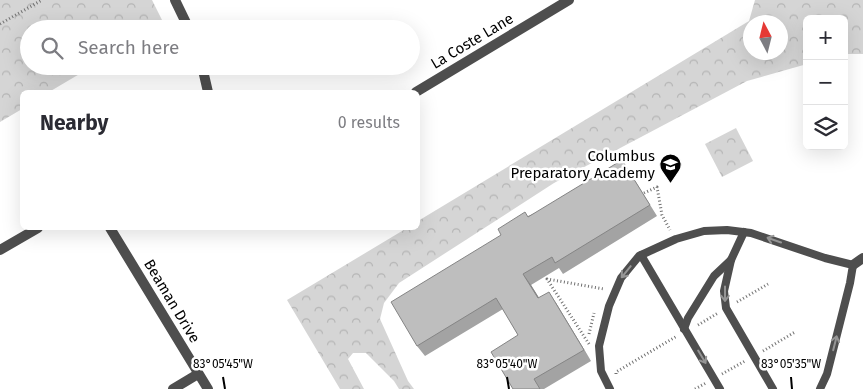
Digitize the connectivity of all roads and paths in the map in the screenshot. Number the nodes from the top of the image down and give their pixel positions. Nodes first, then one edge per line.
1 (42, 0) edge
2 (175, 0) edge
3 (569, 0) edge
4 (185, 20) edge
5 (0, 24) edge
6 (204, 75) edge
7 (208, 90) edge
8 (419, 90) edge
9 (644, 193) edge
10 (35, 230) edge
11 (111, 230) edge
12 (744, 232) junction
13 (676, 239) junction
14 (0, 250) edge
15 (641, 255) junction
16 (863, 258) edge
17 (731, 260) junction
18 (853, 265) junction
19 (608, 284) dead end
20 (605, 289) junction
21 (602, 294) dead end
22 (595, 311) dead end
23 (684, 329) junction
24 (198, 374) junction
25 (173, 389) edge
26 (208, 389) edge
27 (610, 389) edge
28 (720, 389) edge
29 (773, 389) edge
30 (820, 389) edge

1 - 5 path
2 - 4 street
3 - 8 street, La Coste Lane
6 - 7 street
9 - 13 path
10 - 14 street
11 - 24 street, Beaman Drive
12 - 13 lane
12 - 17 lane
18 -> 12 lane
13 - 15 lane
15 - 23 lane
15 -> 27 lane
16 - 18 street
17 - 23 lane
17 -> 29 lane
30 -> 18 lane
19 - 20 path
20 - 21 path
20 - 22 path
23 -> 28 lane
24 - 25 street
24 - 26 street, Beaman Drive

